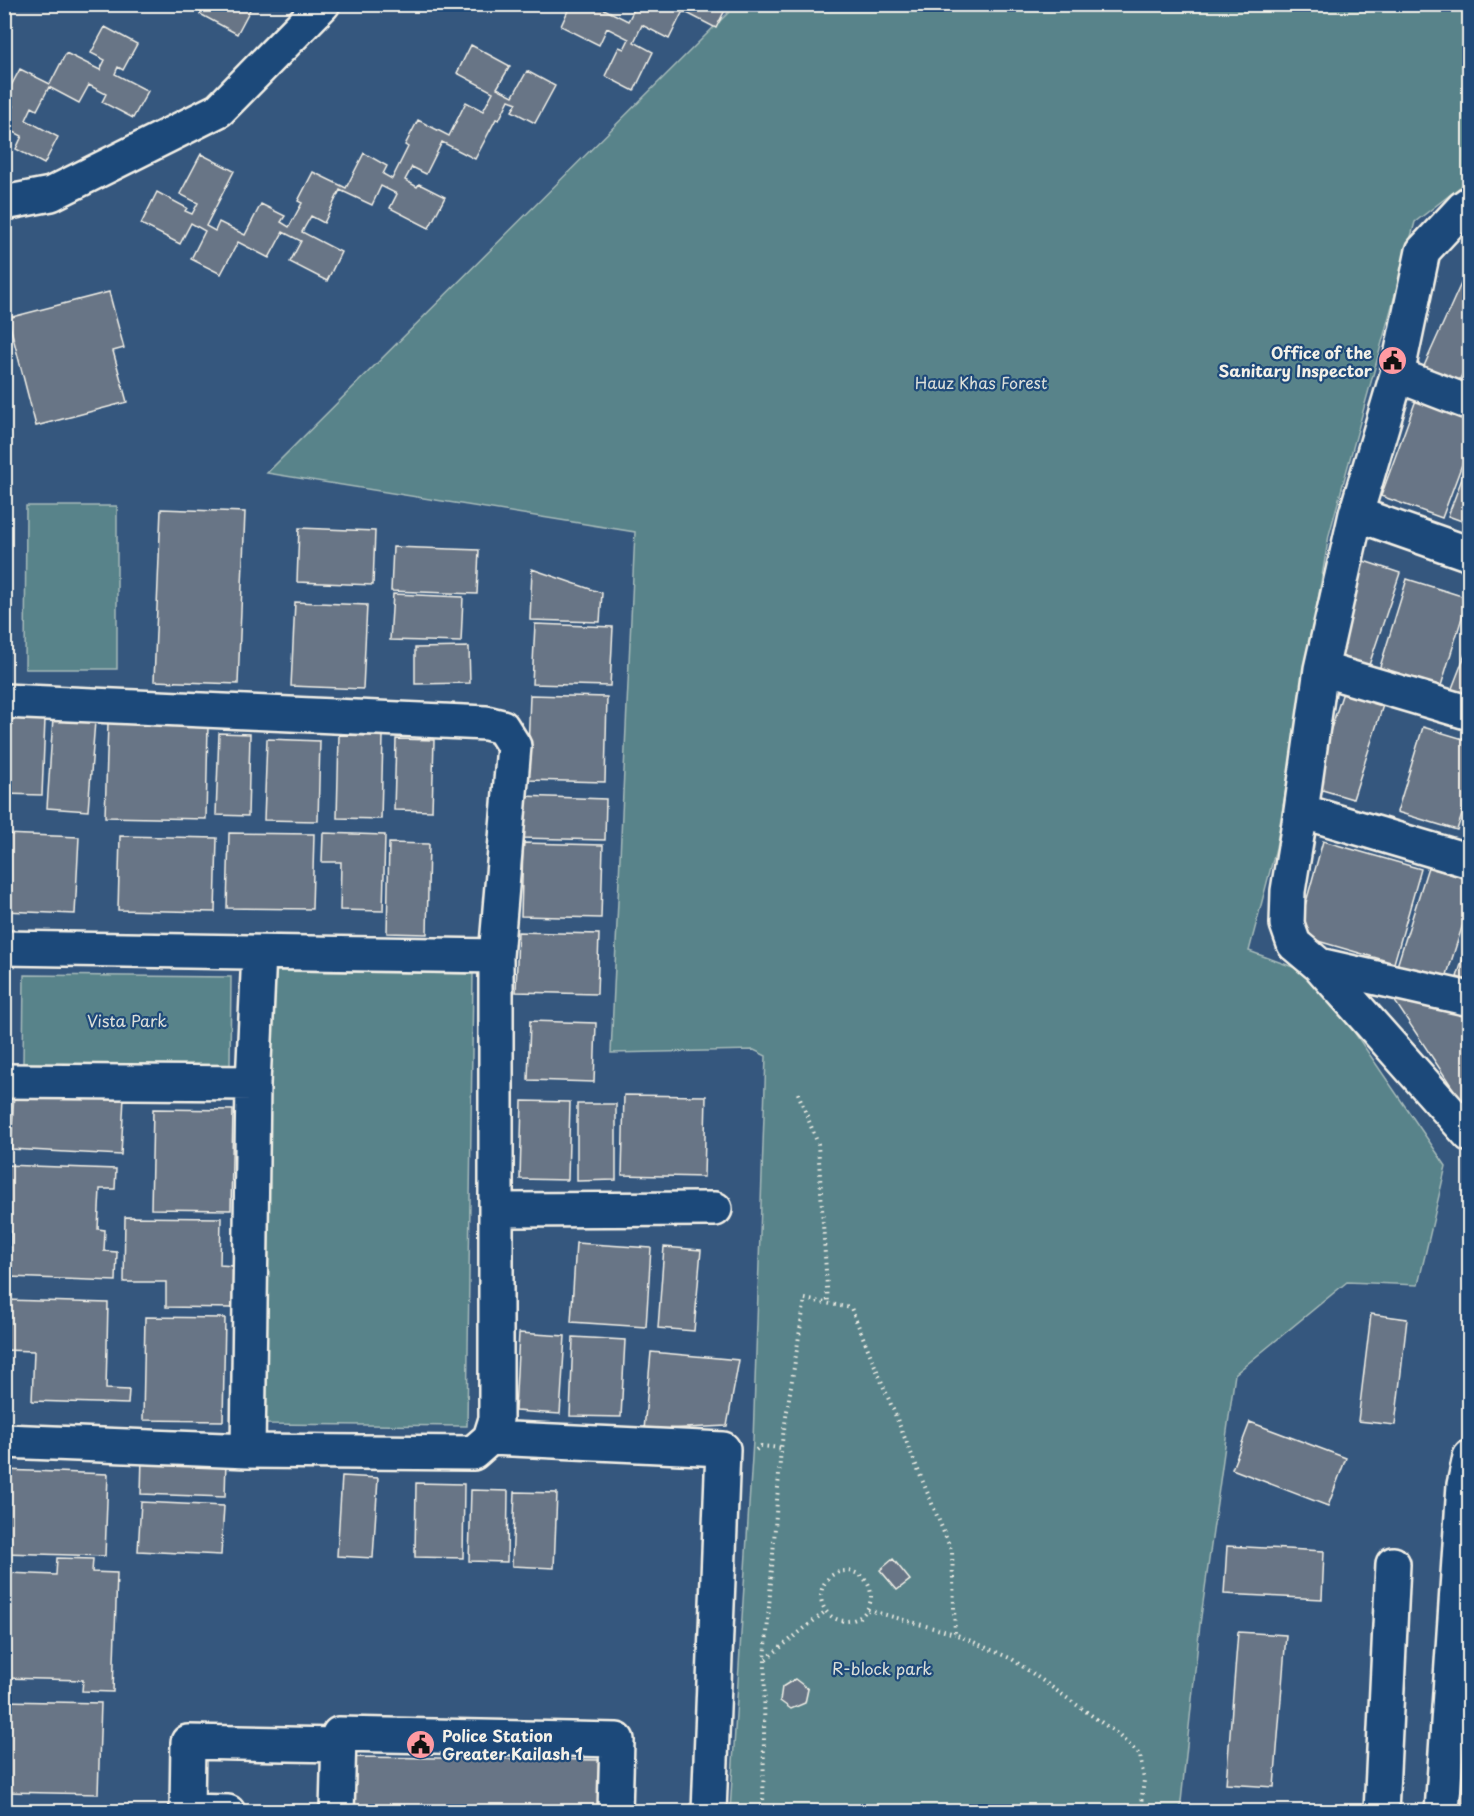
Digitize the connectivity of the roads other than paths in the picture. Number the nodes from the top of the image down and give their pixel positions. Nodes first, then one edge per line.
1 (323, 4) edge
2 (4, 203) edge
3 (1470, 203) edge
4 (1456, 236) edge
5 (1397, 375) junction
6 (1470, 403) edge
7 (1356, 514) junction
8 (1470, 554) edge
9 (1321, 669) junction
10 (4, 701) edge
11 (1470, 712) edge
12 (1301, 811) junction
13 (1470, 861) edge
14 (4, 948) edge
15 (259, 953) junction
16 (496, 956) junction
17 (1319, 965) junction
18 (1470, 999) edge
19 (4, 1081) edge
20 (253, 1083) junction
21 (1470, 1135) edge
22 (715, 1209) dead end
23 (496, 1210) junction
24 (490, 1438) junction
25 (4, 1441) edge
26 (248, 1451) junction
27 (1470, 1457) edge
28 (1393, 1564) dead end
29 (339, 1745) junction
30 (228, 1812) edge
31 (337, 1812) edge
32 (615, 1812) edge
33 (709, 1812) edge
34 (1381, 1812) edge
35 (1442, 1812) edge

1 - 2 street
3 - 4 street
4 - 5 street
5 - 6 street
5 - 7 street
7 - 8 street
7 - 9 street
9 - 11 street
9 - 12 street
10 - 16 street
12 - 13 street
12 - 17 street
14 - 15 street
15 - 16 street
15 - 20 street
16 - 23 street
17 - 18 street
17 - 21 street
19 - 20 street
20 - 26 street
22 - 23 street
23 - 24 street
24 - 26 street
24 - 33 street
25 - 26 street
27 - 35 street
28 - 34 street
29 - 30 street
29 - 31 street
29 - 32 street

